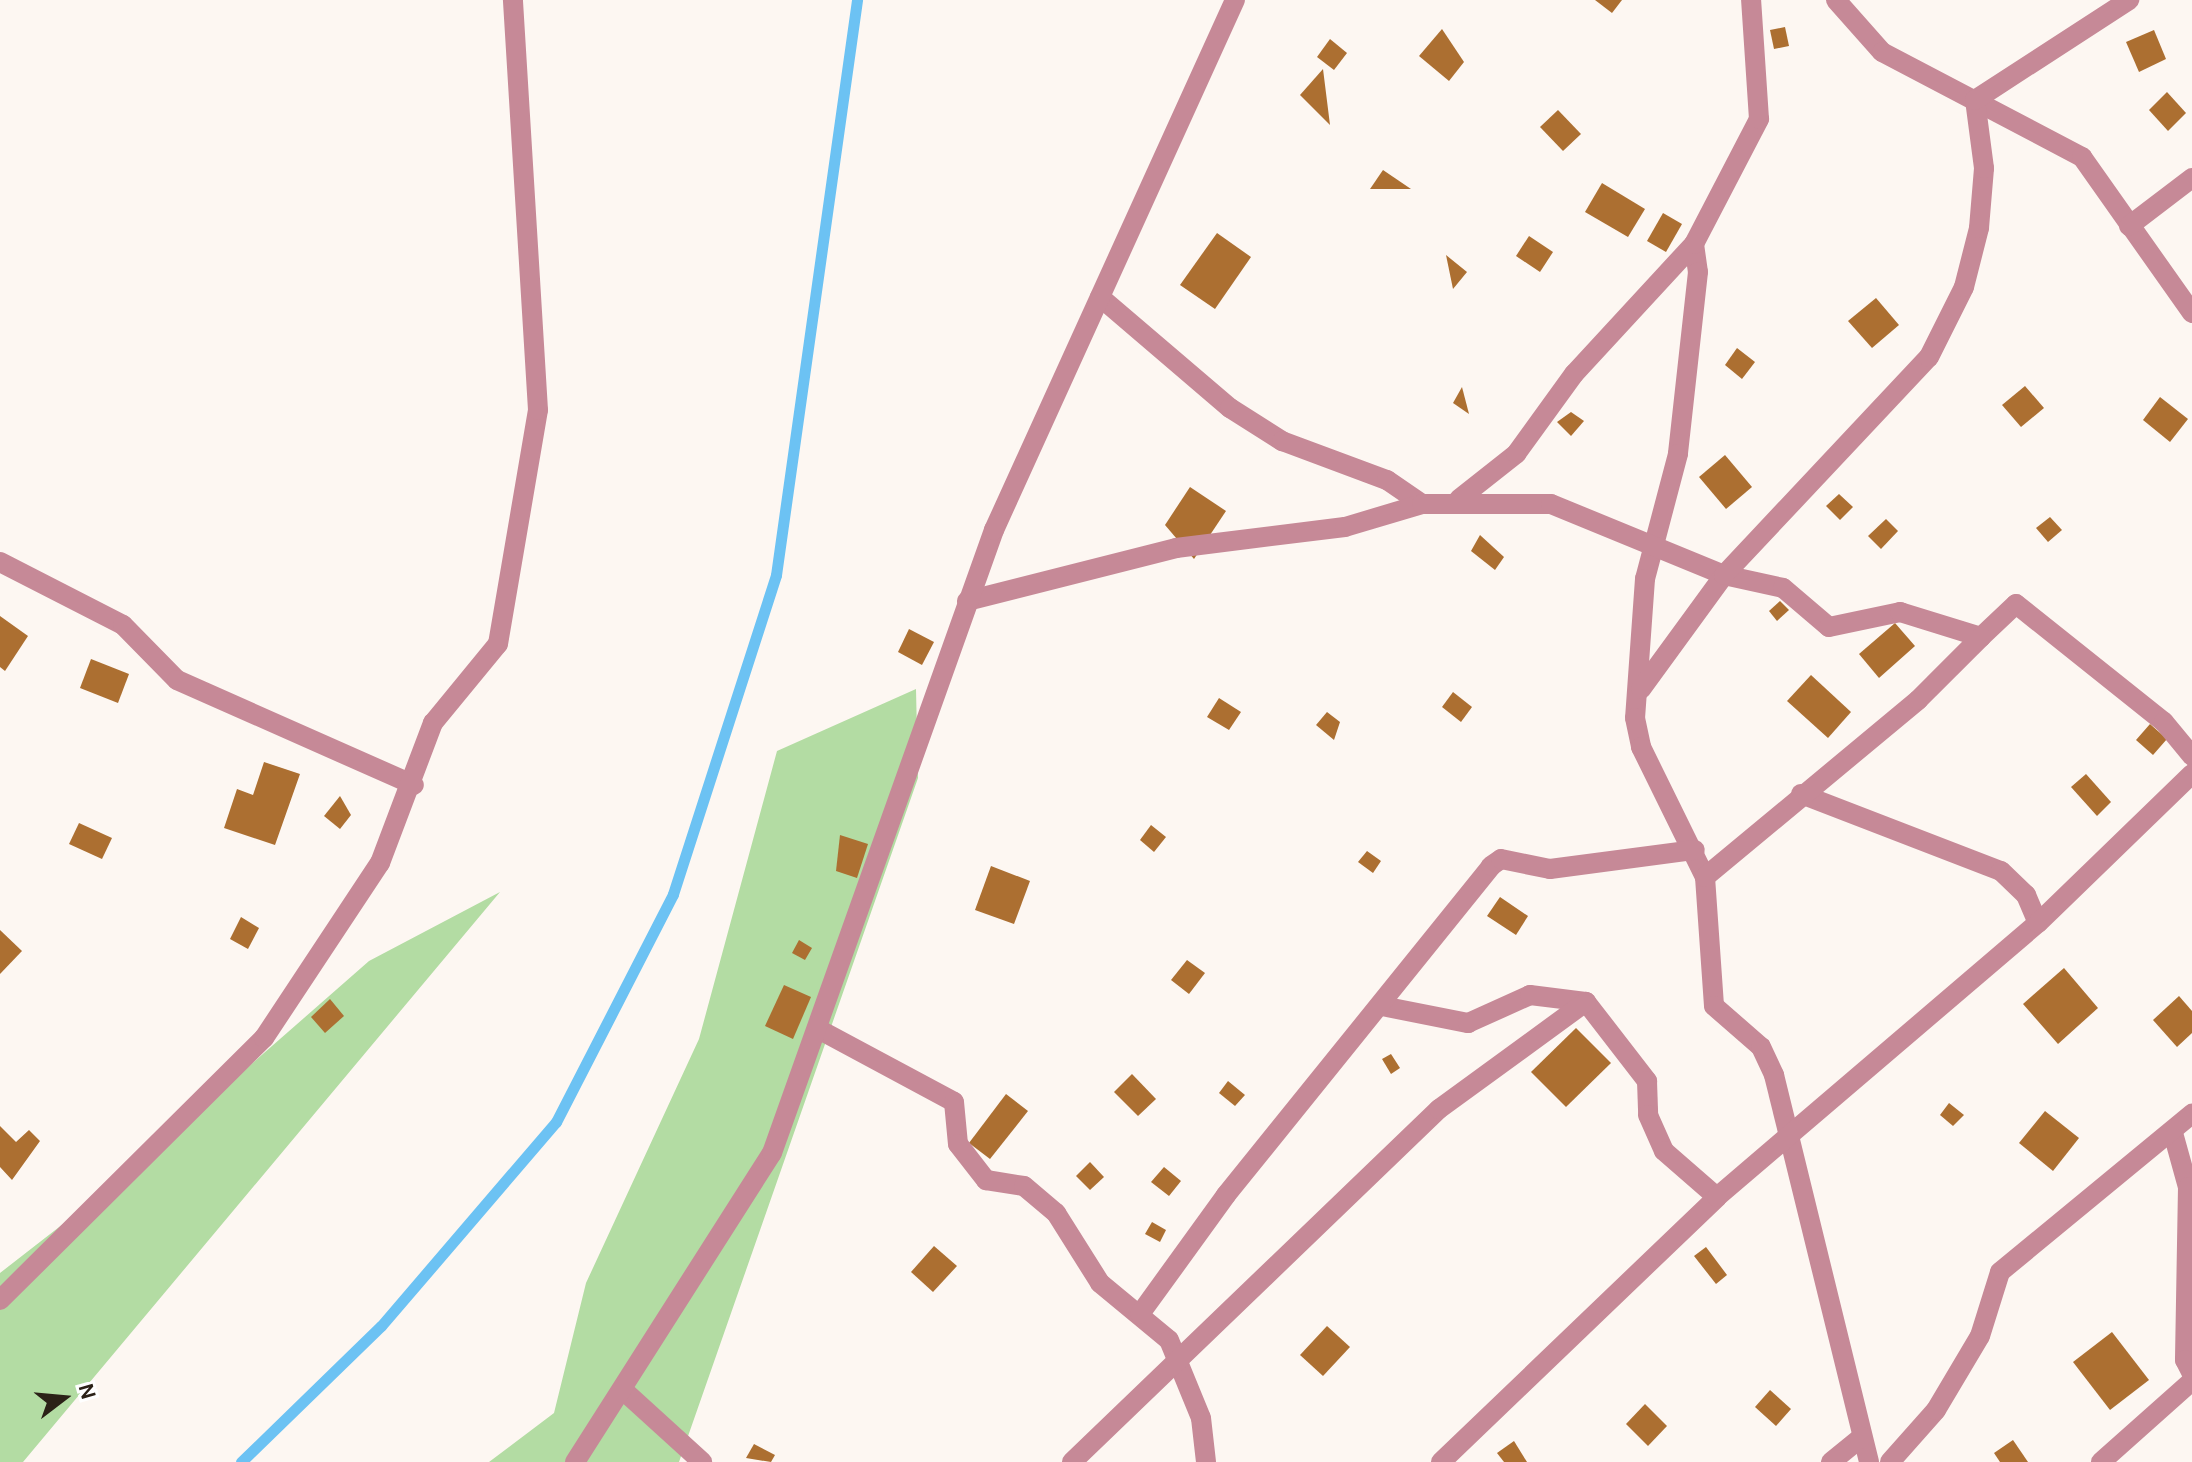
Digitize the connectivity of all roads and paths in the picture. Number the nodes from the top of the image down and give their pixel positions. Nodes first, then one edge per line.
1 (513, 0) edge
2 (1235, 0) edge
3 (1751, 0) edge
4 (1836, 0) edge
5 (2129, 0) edge
6 (1975, 100) junction
7 (2192, 178) edge
8 (2129, 226) junction
9 (1694, 244) junction
10 (1100, 297) junction
11 (2192, 313) edge
12 (1459, 499) junction
13 (1422, 504) junction
14 (1657, 545) junction
15 (0, 562) edge
16 (1724, 575) junction
17 (967, 601) junction
18 (1981, 637) junction
19 (1638, 695) junction
20 (2192, 756) edge
21 (2192, 774) edge
22 (414, 785) junction
23 (1801, 794) junction
24 (1695, 850) junction
25 (1705, 877) junction
26 (2038, 923) junction
27 (1586, 1002) junction
28 (1382, 1006) junction
29 (820, 1030) junction
30 (2192, 1114) edge
31 (2173, 1133) junction
32 (1785, 1140) junction
33 (1717, 1197) junction
34 (0, 1300) edge
35 (1140, 1314) junction
36 (1181, 1360) junction
37 (2192, 1374) edge
38 (2192, 1381) edge
39 (623, 1390) junction
40 (1862, 1437) junction
41 (575, 1462) edge
42 (702, 1462) edge
43 (1072, 1462) edge
44 (1206, 1462) edge
45 (1441, 1462) edge
46 (1831, 1462) edge
47 (1869, 1462) edge
48 (1890, 1462) edge
49 (2101, 1462) edge

1 - 22 street
2 - 10 street
3 - 9 street
4 - 6 street
5 - 6 street
6 - 8 street
6 - 16 street
7 - 8 street
8 - 11 street
9 - 12 street
9 - 14 street
10 - 13 street
10 - 17 street
12 - 13 street
12 - 14 street
13 - 17 street
14 - 16 street
14 - 19 street
15 - 22 street
16 - 18 street
16 - 19 street
17 - 29 street
18 - 20 street
18 - 23 street
19 - 24 street
21 - 26 street
22 - 34 street
23 - 25 street
23 - 26 street
24 - 25 street
24 - 28 street
25 - 32 street
26 - 32 street
27 - 28 street
27 - 33 street
27 - 36 street
28 - 35 street
29 - 35 street
29 - 39 street
30 - 31 street
31 - 37 street
31 - 48 street
32 - 33 street
32 - 40 street
33 - 45 street
35 - 36 street
36 - 43 street
36 - 44 street
38 - 49 street
39 - 41 street
39 - 42 street
40 - 46 street
40 - 47 street

